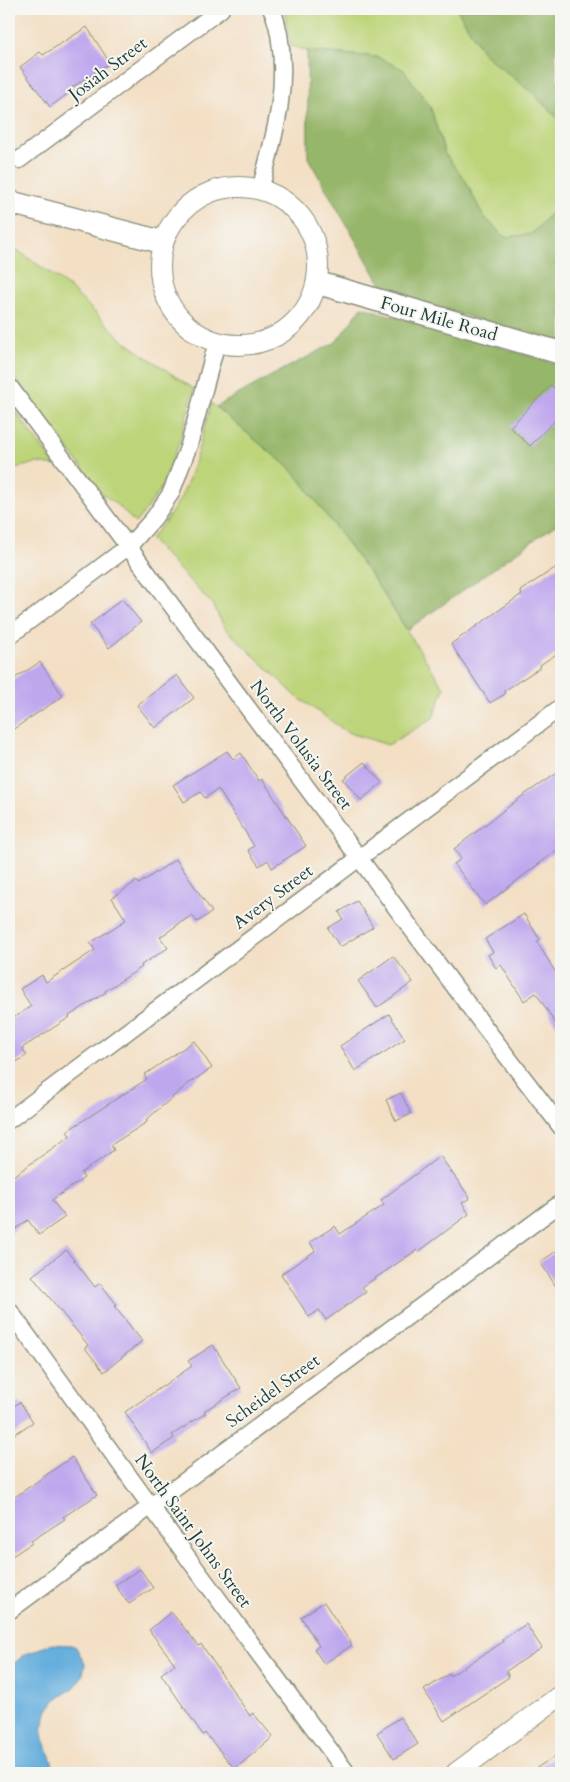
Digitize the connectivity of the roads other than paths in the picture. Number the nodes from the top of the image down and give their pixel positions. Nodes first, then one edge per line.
1 (221, 9) edge
2 (271, 9) edge
3 (20, 160) dead end
4 (260, 190) junction
5 (9, 202) edge
6 (162, 242) junction
7 (318, 283) junction
8 (217, 342) junction
9 (561, 353) edge
10 (9, 386) edge
11 (129, 546) junction
12 (9, 636) edge
13 (561, 707) edge
14 (360, 858) junction
15 (9, 1120) edge
16 (561, 1127) edge
17 (561, 1203) edge
18 (9, 1310) edge
19 (150, 1506) junction
20 (9, 1611) edge
21 (561, 1695) edge
22 (347, 1773) edge
23 (456, 1773) edge

1 - 3 street, Josiah Street
2 - 4 street
4 - 6 street
4 - 7 street
5 - 6 main road
6 - 8 street
7 - 8 street
7 - 9 main road, Four Mile Road
8 - 11 street
10 - 11 street, North Volusia Street
11 - 12 street
11 - 14 street, North Volusia Street
13 - 14 street, Avery Street
14 - 15 street, Avery Street
14 - 16 street, North Volusia Street
17 - 19 street, Scheidel Street
18 - 19 street, North Saint Johns Street
19 - 20 street, Scheidel Street
19 - 22 street, North Saint Johns Street
21 - 23 street

